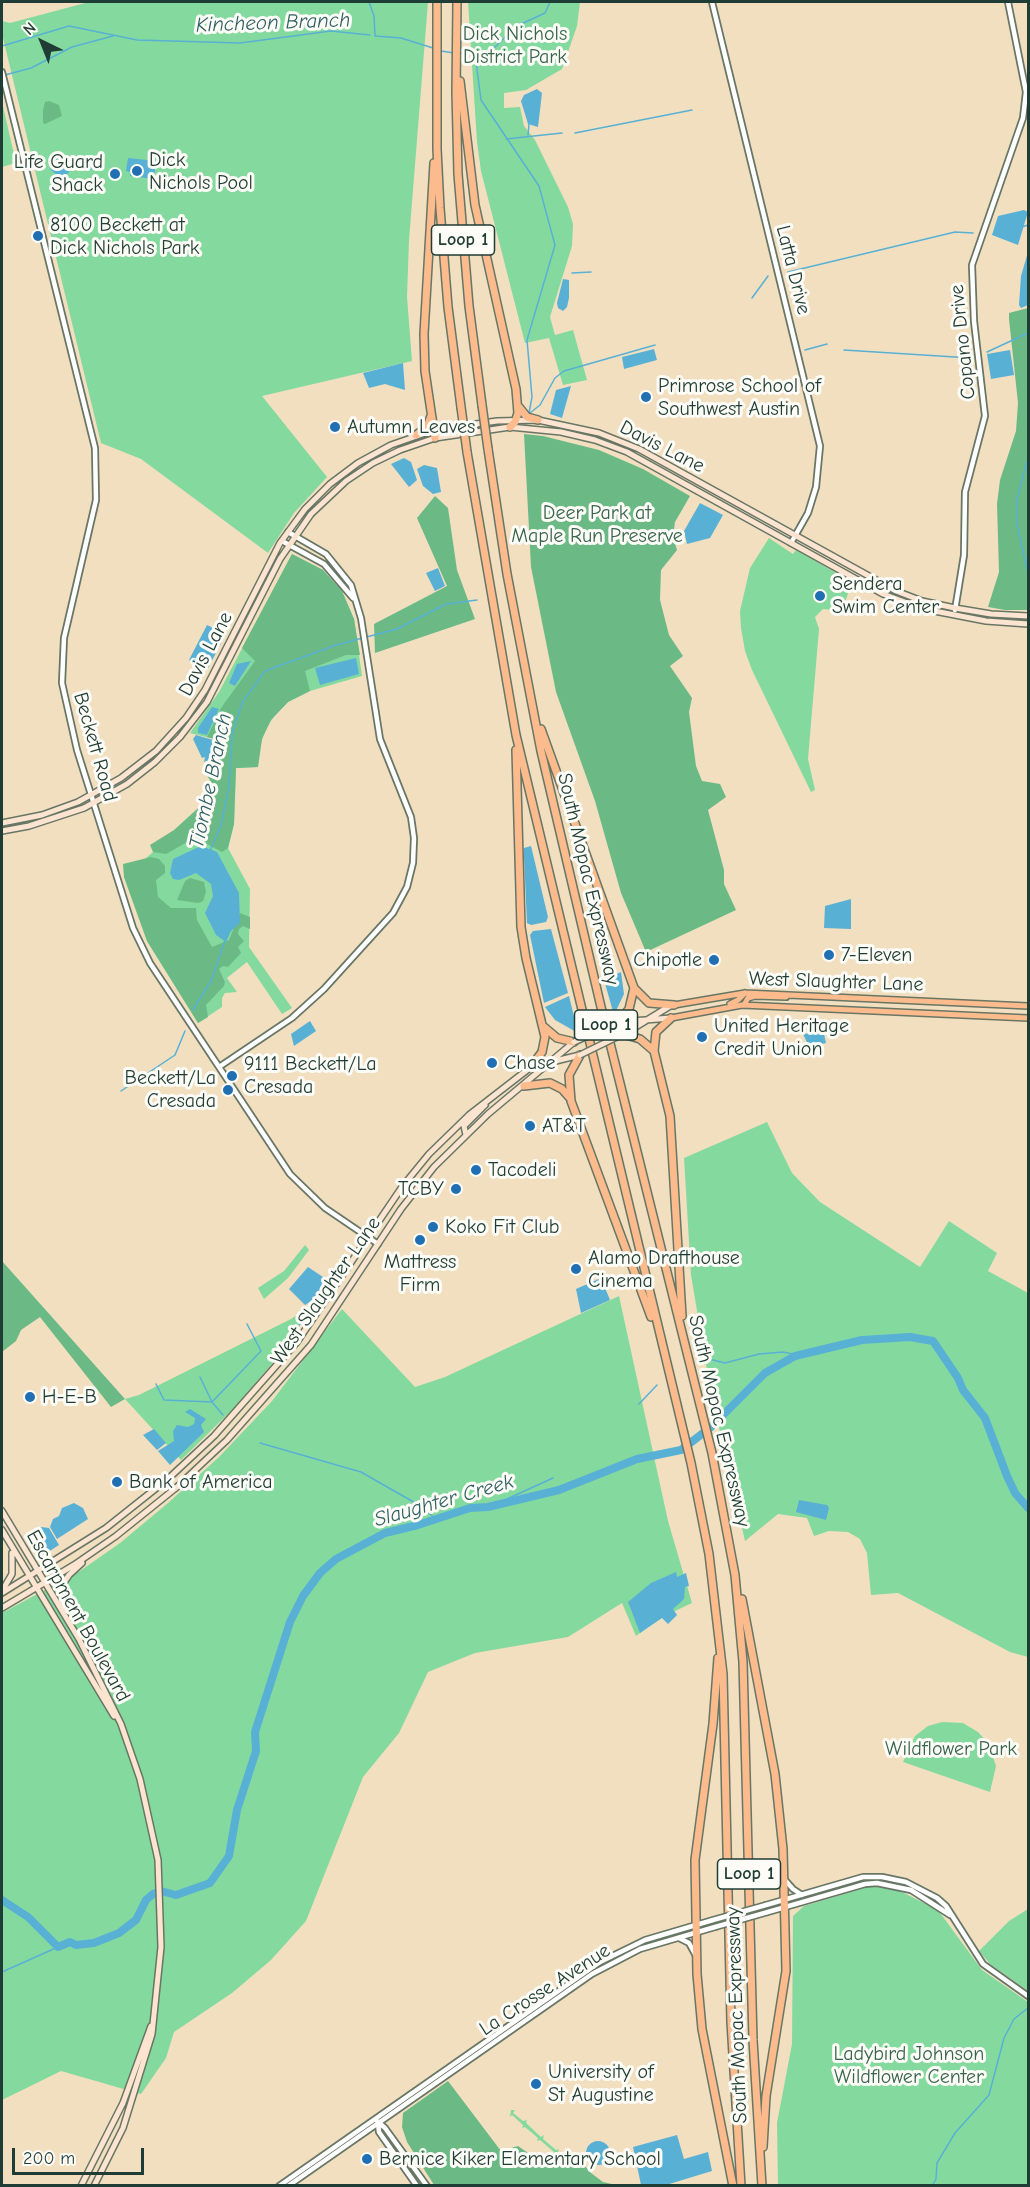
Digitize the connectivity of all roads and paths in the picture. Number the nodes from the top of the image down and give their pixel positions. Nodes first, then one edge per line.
1 (437, 2) edge
2 (458, 2) edge
3 (712, 2) edge
4 (1008, 2) edge
5 (2, 72) edge
6 (458, 75) junction
7 (1026, 119) edge
8 (437, 149) junction
9 (518, 406) junction
10 (431, 414) junction
11 (516, 420) junction
12 (538, 420) junction
13 (510, 427) junction
14 (435, 434) junction
15 (416, 435) junction
16 (625, 442) junction
17 (622, 450) junction
18 (372, 454) junction
19 (346, 481) junction
20 (288, 532) junction
21 (295, 536) junction
22 (794, 536) junction
23 (282, 541) junction
24 (791, 543) junction
25 (288, 545) junction
26 (357, 603) junction
27 (955, 608) junction
28 (954, 615) junction
29 (1029, 616) edge
30 (1029, 624) edge
31 (534, 709) junction
32 (516, 735) junction
33 (92, 795) junction
34 (95, 803) junction
35 (2, 823) edge
36 (2, 831) edge
37 (634, 988) junction
38 (745, 993) junction
39 (796, 994) junction
40 (992, 1003) junction
41 (674, 1005) junction
42 (744, 1005) junction
43 (1029, 1006) edge
44 (691, 1013) junction
45 (990, 1016) junction
46 (671, 1018) junction
47 (1029, 1018) edge
48 (646, 1020) junction
49 (619, 1022) junction
50 (543, 1025) junction
51 (623, 1034) junction
52 (574, 1042) junction
53 (654, 1051) junction
54 (580, 1055) junction
55 (549, 1063) junction
56 (219, 1067) junction
57 (531, 1067) junction
58 (524, 1086) junction
59 (487, 1100) junction
60 (571, 1101) junction
61 (456, 1127) junction
62 (466, 1135) junction
63 (434, 1167) junction
64 (368, 1237) junction
65 (378, 1244) junction
66 (660, 1339) junction
67 (684, 1339) junction
68 (169, 1478) junction
69 (177, 1487) junction
70 (2, 1511) edge
71 (2, 1530) edge
72 (11, 1546) junction
73 (99, 1548) junction
74 (39, 1572) junction
75 (735, 1575) junction
76 (29, 1578) junction
77 (46, 1582) junction
78 (35, 1588) junction
79 (2, 1592) edge
80 (2, 1608) edge
81 (65, 1616) junction
82 (719, 1637) junction
83 (125, 1737) junction
84 (784, 1878) junction
85 (802, 1894) junction
86 (784, 1904) junction
87 (950, 1915) junction
88 (697, 1929) junction
89 (679, 1938) junction
90 (697, 1957) junction
91 (1029, 1996) edge
92 (152, 2025) junction
93 (376, 2121) junction
94 (761, 2173) junction
95 (81, 2186) edge
96 (93, 2186) edge
97 (279, 2186) edge
98 (288, 2186) edge
99 (417, 2186) edge
100 (427, 2186) edge
101 (733, 2186) edge
102 (741, 2186) edge
103 (762, 2186) edge

1 - 8 highway, South Mopac Expressway / Loop 1
2 - 6 highway, South Mopac Expressway / Loop 1
3 - 22 street, Latta Drive
4 - 7 street, Copano Drive
5 - 33 street, Beckett Road
6 - 9 highway
6 - 31 highway, South Mopac Expressway / Loop 1, bridge
7 - 27 street, Copano Drive
8 - 10 highway
8 - 32 highway, South Mopac Expressway / Loop 1, bridge
9 - 11 highway
9 - 12 highway
10 - 14 highway
10 - 15 highway
11 - 12 main road, Davis Lane
11 - 13 highway
11 - 14 main road, Davis Lane
12 - 16 main road, Davis Lane
13 - 14 main road, Davis Lane
13 - 17 main road, Davis Lane
14 - 15 main road, Davis Lane
14 - 19 main road, Davis Lane
15 - 18 main road, Davis Lane
16 - 17 main road
16 - 22 main road, Davis Lane
17 - 24 main road, Davis Lane
18 - 19 main road
18 - 20 main road, Davis Lane
19 - 21 main road, Davis Lane
20 - 21 street
20 - 23 main road, Davis Lane
21 - 25 main road, Davis Lane
21 - 26 street
22 - 24 street, Latta Drive
22 - 27 main road, Davis Lane
23 - 25 street
23 - 33 main road, Davis Lane
24 - 28 main road, Davis Lane
25 - 26 street
25 - 34 main road, Davis Lane
26 - 56 street
27 - 28 street, Copano Drive
27 - 29 main road, Davis Lane
28 - 30 main road, Davis Lane
31 - 37 highway
31 - 67 highway, South Mopac Expressway / Loop 1
32 - 50 highway
32 - 66 highway, South Mopac Expressway / Loop 1
33 - 34 street, Beckett Road
33 - 35 main road, Davis Lane
34 - 36 main road, Davis Lane
34 - 56 street, Beckett Road
37 - 41 highway
37 - 49 highway
38 - 39 main road, West Slaughter Lane
38 - 41 main road, West Slaughter Lane
38 - 44 main road
39 - 40 main road, West Slaughter Lane
39 - 42 main road
40 - 43 main road, West Slaughter Lane
40 - 45 main road
41 - 48 main road, West Slaughter Lane
42 - 44 main road, West Slaughter Lane
42 - 45 main road, West Slaughter Lane
44 - 46 main road, West Slaughter Lane
45 - 47 main road, West Slaughter Lane
46 - 48 main road, West Slaughter Lane
46 - 53 highway
48 - 49 main road, West Slaughter Lane
48 - 51 main road, West Slaughter Lane
49 - 52 main road, West Slaughter Lane, bridge
50 - 52 highway
50 - 57 highway
51 - 53 highway
51 - 54 main road, West Slaughter Lane, bridge
52 - 55 main road, West Slaughter Lane
53 - 67 highway
54 - 55 main road, West Slaughter Lane
54 - 60 highway
55 - 57 main road, West Slaughter Lane
55 - 58 main road, West Slaughter Lane
56 - 64 street, Beckett Road
57 - 59 main road, West Slaughter Lane
58 - 60 highway
58 - 62 main road, West Slaughter Lane
59 - 61 main road, West Slaughter Lane
59 - 62 main road
60 - 66 highway
61 - 63 main road
61 - 64 main road, West Slaughter Lane
62 - 63 main road, West Slaughter Lane
63 - 65 main road, West Slaughter Lane
64 - 65 street, Beckett Road
64 - 68 main road, West Slaughter Lane
65 - 69 main road, West Slaughter Lane
66 - 82 highway, South Mopac Expressway / Loop 1
67 - 75 highway, South Mopac Expressway / Loop 1
68 - 69 main road
68 - 74 main road, West Slaughter Lane
69 - 73 main road, West Slaughter Lane
70 - 74 main road, Escarpment Boulevard
71 - 72 main road, Escarpment Boulevard
72 - 76 main road, Escarpment Boulevard
72 - 79 main road
73 - 77 main road, West Slaughter Lane
73 - 81 main road
74 - 76 main road, West Slaughter Lane
74 - 77 main road, Escarpment Boulevard
75 - 84 highway
75 - 94 highway, South Mopac Expressway / Loop 1
76 - 78 main road, Escarpment Boulevard
76 - 79 main road, West Slaughter Lane
77 - 78 main road, West Slaughter Lane
77 - 81 main road, Escarpment Boulevard
78 - 80 main road, West Slaughter Lane
78 - 83 main road, Escarpment Boulevard
81 - 83 main road, Escarpment Boulevard
82 - 88 highway
82 - 102 highway, South Mopac Expressway / Loop 1
83 - 92 main road, Escarpment Boulevard
84 - 85 street
84 - 86 highway
85 - 86 street, La Crosse Avenue
85 - 87 street, La Crosse Avenue
86 - 87 street, La Crosse Avenue
86 - 88 street, La Crosse Avenue, bridge
86 - 88 street, La Crosse Avenue, bridge
86 - 94 highway
87 - 91 street, La Crosse Avenue
88 - 89 street, La Crosse Avenue
88 - 90 highway
88 - 93 street, La Crosse Avenue
89 - 90 street
89 - 93 street, La Crosse Avenue
90 - 101 highway
92 - 95 main road, Escarpment Boulevard
92 - 96 main road, Escarpment Boulevard
93 - 97 street, La Crosse Avenue
93 - 98 street, La Crosse Avenue
93 - 99 street
93 - 100 street
94 - 103 highway, South Mopac Expressway / Loop 1

